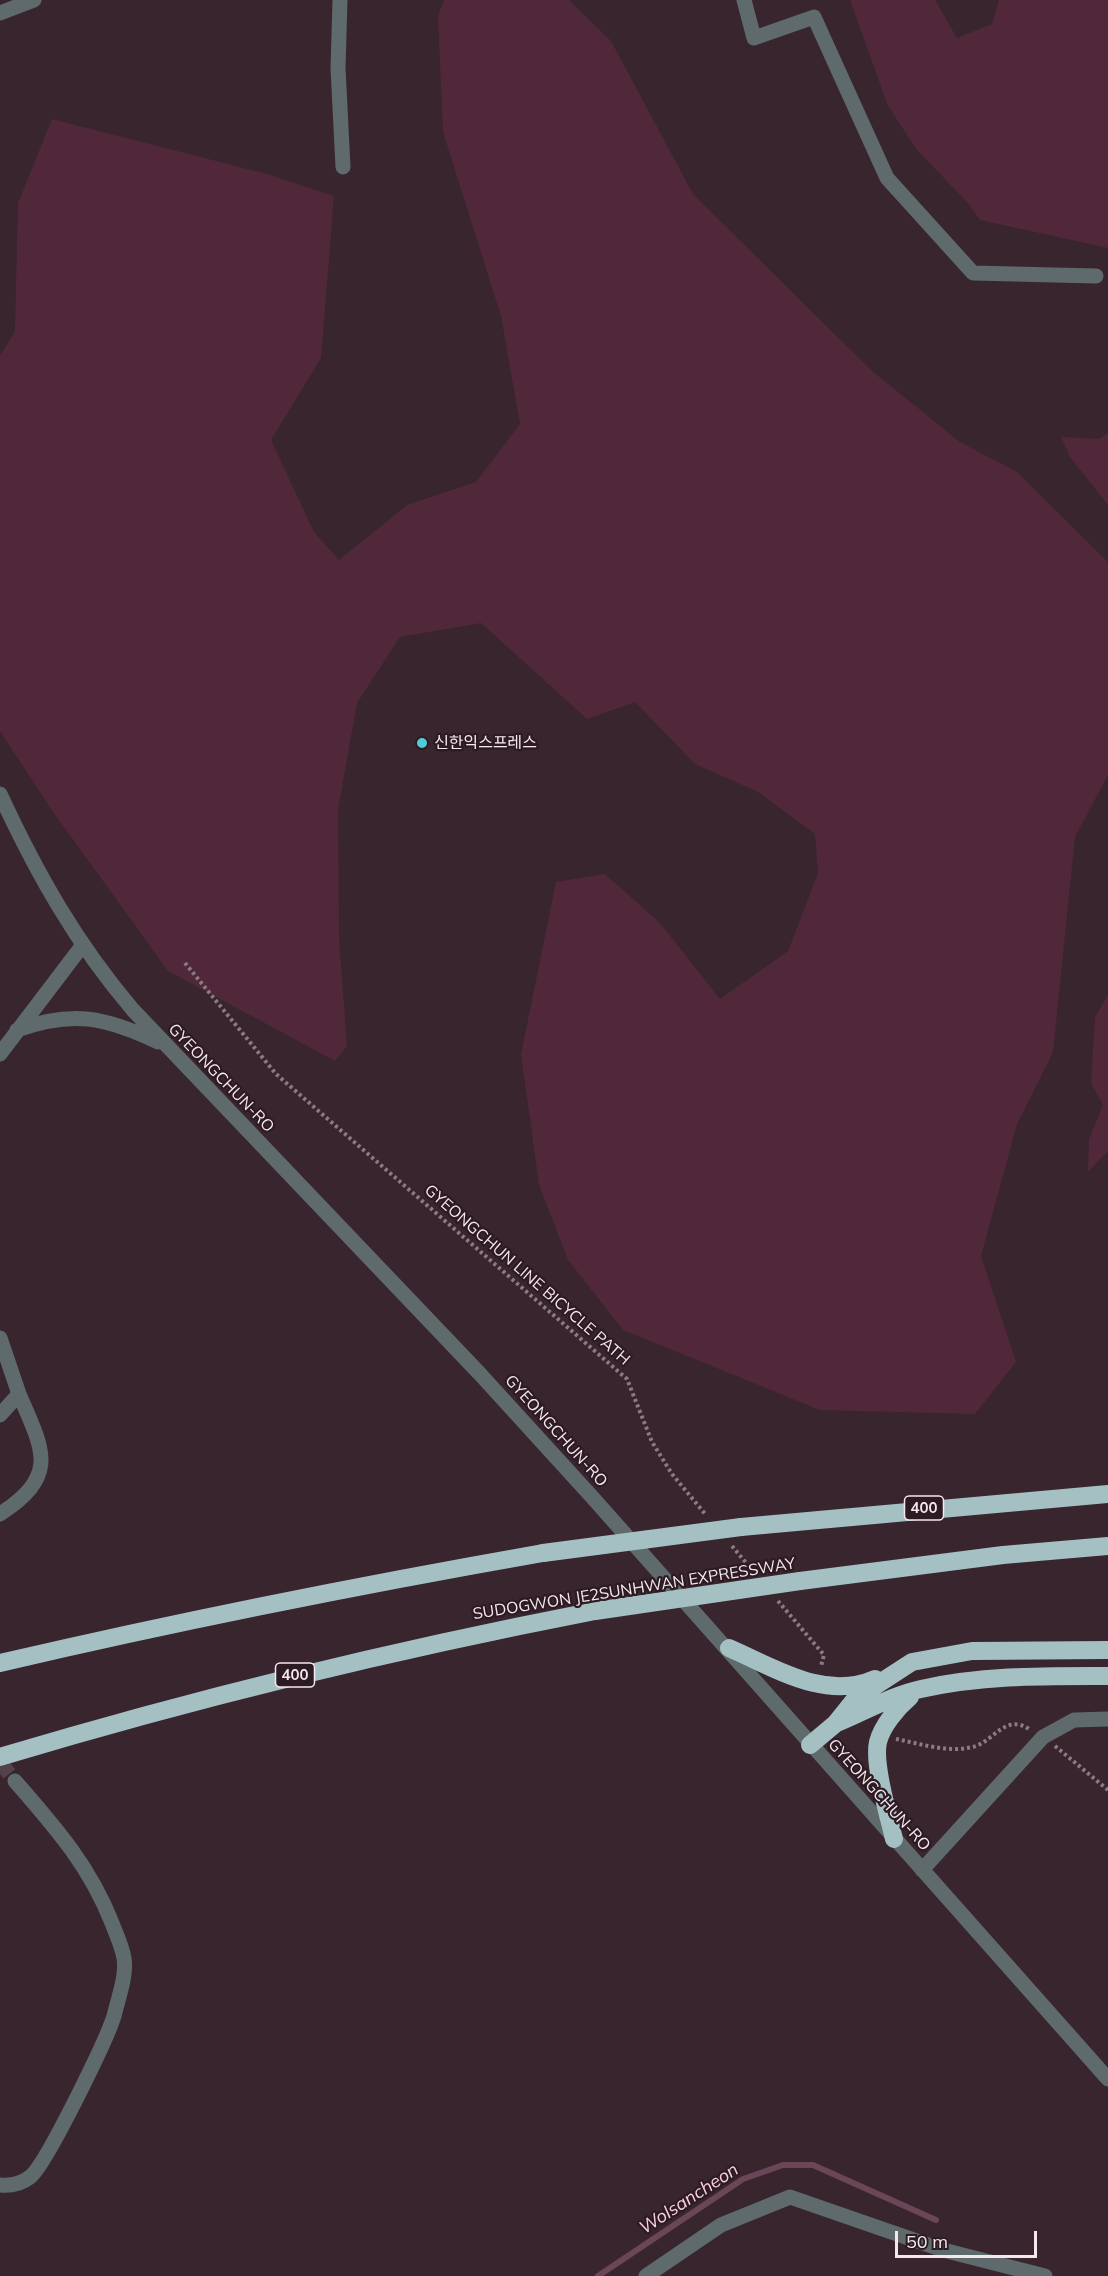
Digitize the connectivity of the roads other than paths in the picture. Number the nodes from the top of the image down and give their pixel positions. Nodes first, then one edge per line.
1 (34, 0) edge
2 (340, 0) edge
3 (744, 0) edge
4 (0, 13) edge
5 (343, 167) dead end
6 (1096, 276) dead end
7 (0, 794) edge
8 (82, 946) junction
9 (17, 1030) junction
10 (165, 1046) junction
11 (0, 1054) edge
12 (0, 1338) edge
13 (19, 1394) junction
14 (0, 1415) edge
15 (1108, 1494) edge
16 (0, 1514) edge
17 (1108, 1546) edge
18 (729, 1648) junction
19 (1108, 1650) edge
20 (912, 1662) junction
21 (0, 1663) edge
22 (1108, 1676) edge
23 (919, 1689) junction
24 (1108, 1719) edge
25 (835, 1724) junction
26 (810, 1745) junction
27 (0, 1757) edge
28 (15, 1781) tunnel mouth
29 (894, 1839) junction
30 (922, 1870) junction
31 (1108, 2079) edge
32 (0, 2185) edge
33 (646, 2276) edge
34 (1045, 2276) edge

1 - 4 street
2 - 5 street
3 - 6 street
7 - 8 street, GYEONGCHUN-RO
8 - 9 street
8 - 10 street, GYEONGCHUN-RO
9 - 10 street
9 - 11 street
10 - 18 street, GYEONGCHUN-RO
12 - 13 street
13 - 14 street
13 - 16 street
15 - 21 highway, 400, bridge
17 - 27 highway, SUDOGWON JE2SUNHWAN EXPRESSWAY / 400, bridge
18 - 20 highway
18 - 26 street, GYEONGCHUN-RO
19 - 20 highway
20 - 25 highway
22 - 23 highway
23 - 25 highway
23 - 29 highway
24 - 30 street
25 - 26 highway
26 - 29 street, GYEONGCHUN-RO
28 - 32 street
29 - 30 street, GYEONGCHUN-RO
30 - 31 street, GYEONGCHUN-RO
33 - 34 street

